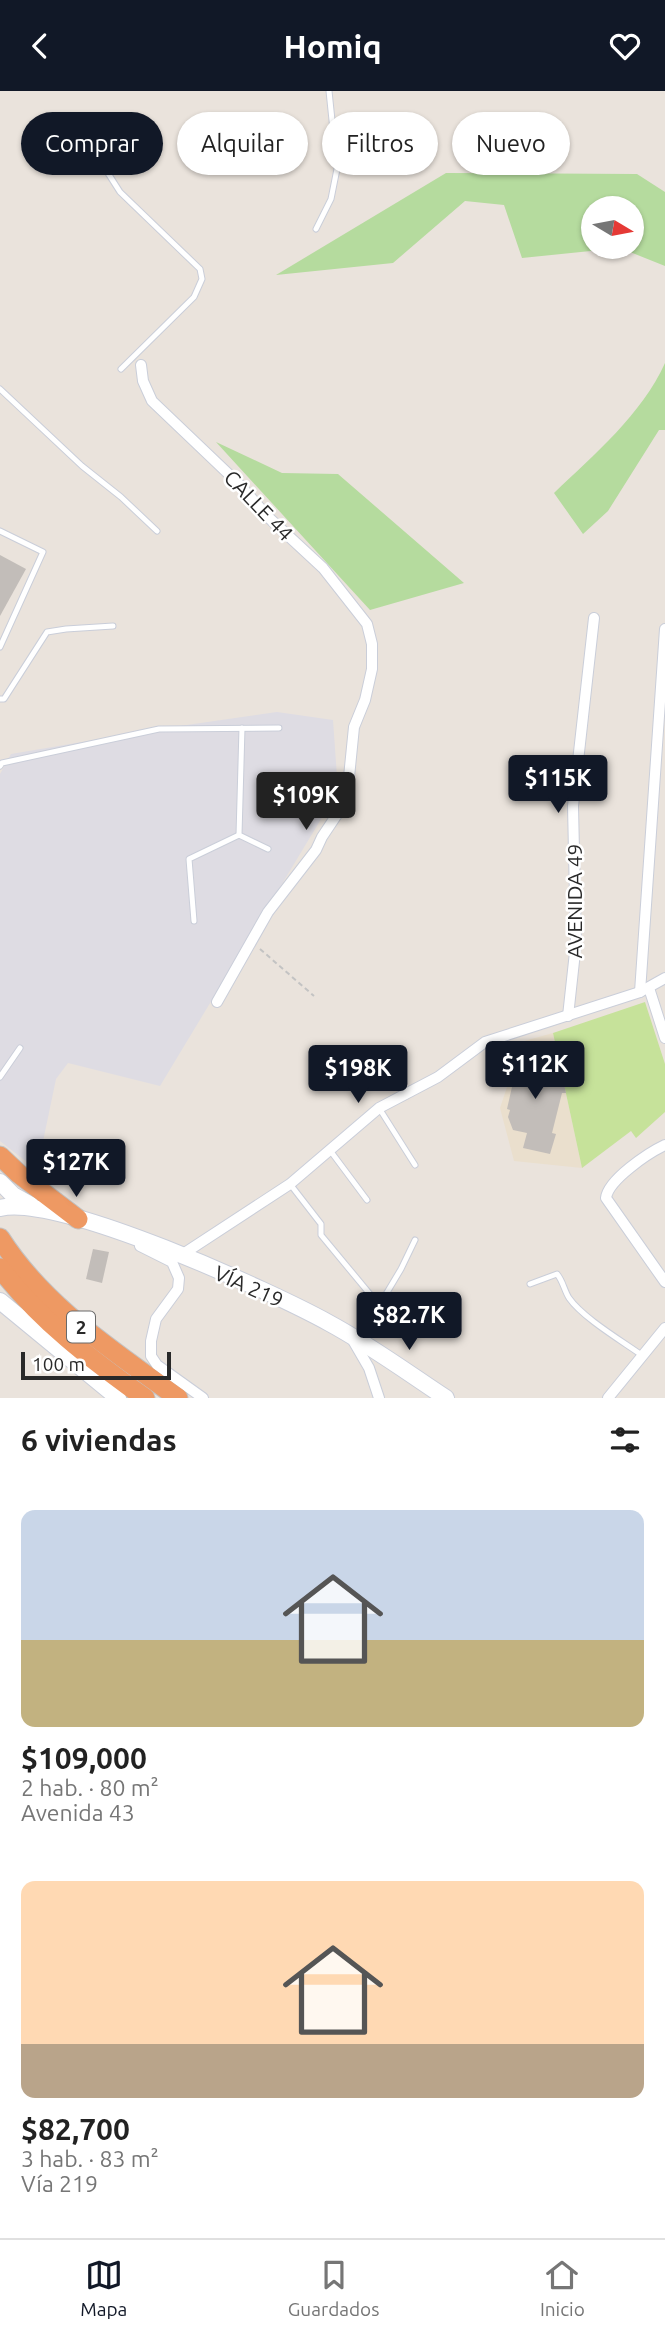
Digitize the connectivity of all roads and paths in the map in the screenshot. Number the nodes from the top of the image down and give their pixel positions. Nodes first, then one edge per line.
1 (329, 91) edge
2 (109, 175) edge
3 (316, 229) dead end
4 (141, 365) dead end
5 (121, 369) dead end
6 (0, 389) edge
7 (0, 531) edge
8 (156, 531) dead end
9 (594, 618) dead end
10 (113, 626) dead end
11 (665, 629) edge
12 (0, 647) edge
13 (0, 699) edge
14 (242, 728) junction
15 (279, 728) dead end
16 (0, 766) edge
17 (239, 835) junction
18 (268, 849) dead end
19 (194, 921) dead end
20 (251, 941) junction
21 (665, 978) edge
22 (645, 990) junction
23 (314, 996) dead end
24 (217, 1002) dead end
25 (568, 1016) junction
26 (665, 1038) edge
27 (20, 1048) dead end
28 (0, 1077) edge
29 (379, 1108) junction
30 (665, 1145) edge
31 (329, 1149) junction
32 (0, 1156) edge
33 (415, 1165) dead end
34 (0, 1182) edge
35 (290, 1184) junction
36 (367, 1200) dead end
37 (37, 1207) junction
38 (0, 1208) edge
39 (78, 1219) junction
40 (104, 1227) junction
41 (0, 1238) edge
42 (415, 1240) dead end
43 (187, 1258) junction
44 (0, 1268) edge
45 (665, 1282) edge
46 (530, 1285) dead end
47 (0, 1301) edge
48 (379, 1305) junction
49 (368, 1326) dead end
50 (665, 1328) edge
51 (351, 1337) junction
52 (643, 1356) junction
53 (118, 1398) edge
54 (145, 1398) edge
55 (178, 1398) edge
56 (203, 1398) edge
57 (379, 1398) edge
58 (446, 1398) edge
59 (608, 1398) edge

1 - 3 lane
2 - 5 lane
4 - 20 street, CALLE 44
6 - 8 lane
7 - 12 lane
9 - 25 street, AVENIDA 49
10 - 13 lane
11 - 22 street
14 - 15 lane
14 - 16 lane
14 - 17 lane
17 - 18 lane
17 - 19 lane
20 - 23 path
20 - 24 street
21 - 22 street
22 - 25 street
22 - 26 street
25 - 29 street
27 - 28 lane
29 - 31 street
29 - 33 lane
30 - 45 street
31 - 35 street
31 - 36 lane
32 - 39 highway
34 - 37 main road, VÍA 219
35 - 43 street
35 - 48 lane
37 - 38 main road, VÍA 219
37 - 39 main road, VÍA 219
39 - 40 main road, VÍA 219
40 - 43 main road, VÍA 219
40 - 56 street
41 - 55 highway, 2
42 - 48 lane
43 - 51 main road, VÍA 219
44 - 54 highway, 2
46 - 52 lane
47 - 53 main road
48 - 49 lane
50 - 52 street
51 - 57 street
51 - 58 main road, VÍA 219
52 - 59 street

